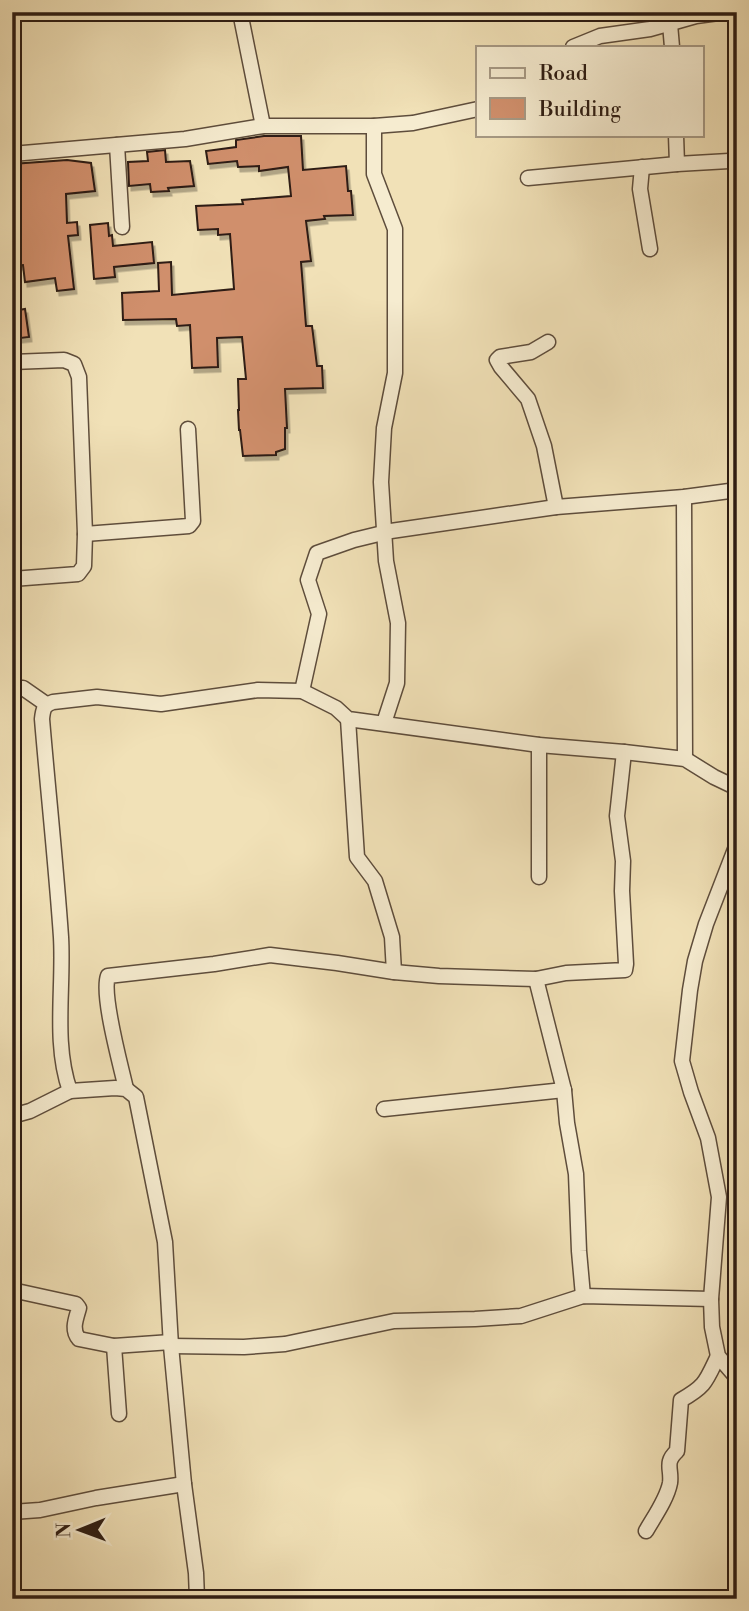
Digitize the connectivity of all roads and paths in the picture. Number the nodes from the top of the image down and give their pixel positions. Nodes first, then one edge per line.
1 (240, 12) edge
2 (726, 12) edge
3 (668, 18) edge
4 (575, 46) edge
5 (672, 46) edge
6 (476, 109) edge
7 (263, 126) junction
8 (374, 126) junction
9 (676, 136) edge
10 (117, 145) junction
11 (12, 153) edge
12 (729, 161) dead end
13 (677, 164) junction
14 (642, 167) junction
15 (528, 178) dead end
16 (122, 227) dead end
17 (650, 249) dead end
18 (548, 342) dead end
19 (12, 362) edge
20 (188, 429) dead end
21 (737, 490) edge
22 (684, 497) junction
23 (556, 508) junction
24 (384, 533) junction
25 (85, 534) junction
26 (12, 579) edge
27 (12, 689) edge
28 (302, 691) junction
29 (46, 704) junction
30 (348, 719) junction
31 (384, 723) junction
32 (540, 745) junction
33 (624, 752) junction
34 (685, 760) junction
35 (737, 788) edge
36 (737, 844) edge
37 (539, 877) dead end
38 (394, 972) junction
39 (536, 979) junction
40 (126, 1089) junction
41 (564, 1090) junction
42 (70, 1091) junction
43 (384, 1109) dead end
44 (12, 1116) edge
45 (12, 1290) edge
46 (583, 1296) junction
47 (711, 1299) junction
48 (171, 1344) junction
49 (114, 1346) junction
50 (718, 1356) junction
51 (734, 1371) edge
52 (119, 1414) dead end
53 (184, 1484) junction
54 (12, 1512) edge
55 (646, 1531) dead end
56 (197, 1599) edge

1 - 7 street
2 - 3 street
3 - 4 street
3 - 5 street
6 - 8 street
7 - 8 street
7 - 10 street
8 - 24 street
9 - 13 street
10 - 11 street
10 - 16 street
12 - 13 street
13 - 14 street
14 - 15 street
14 - 17 street
18 - 23 street
19 - 25 street
20 - 25 street
21 - 22 street
22 - 23 street
22 - 34 street
23 - 24 street
24 - 28 street
24 - 31 street
25 - 26 street
27 - 29 street
28 - 29 street
28 - 30 street
29 - 42 street
30 - 31 street
30 - 38 street
31 - 32 street
32 - 33 street
32 - 37 street
33 - 34 street
33 - 39 street
34 - 35 street
36 - 47 street
38 - 39 street
38 - 40 street
39 - 41 street
40 - 42 street
40 - 48 street
41 - 43 street
41 - 46 street
42 - 44 street
45 - 49 street
46 - 47 street
46 - 48 street
47 - 50 street
48 - 49 street
48 - 53 street
49 - 52 street
50 - 51 street
50 - 55 street
53 - 54 street
53 - 56 street

